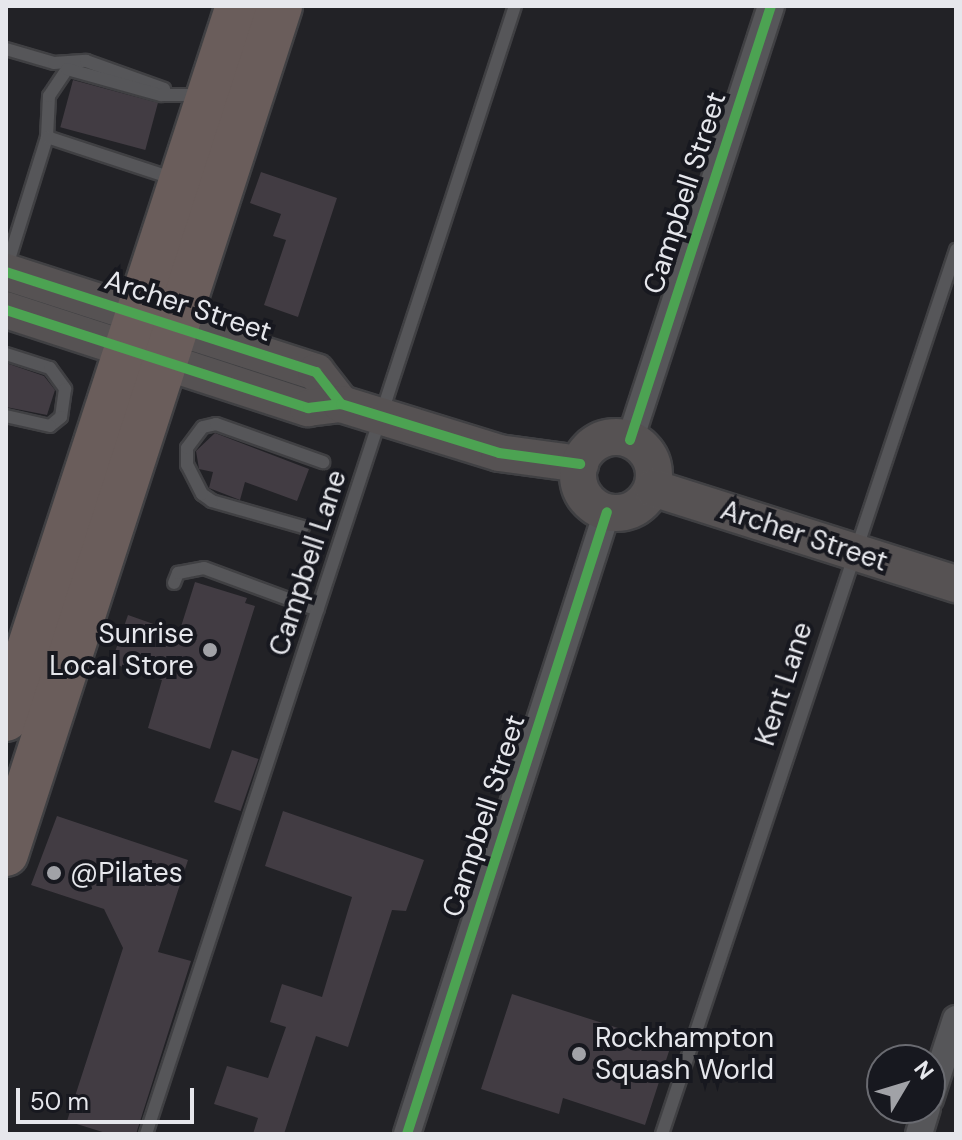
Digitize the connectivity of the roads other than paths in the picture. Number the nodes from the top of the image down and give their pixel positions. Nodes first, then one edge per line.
1 (238, 6) edge
2 (280, 6) edge
3 (515, 6) edge
4 (771, 6) edge
5 (6, 49) edge
6 (70, 64) junction
7 (191, 94) junction
8 (47, 137) junction
9 (181, 181) junction
10 (956, 250) edge
11 (6, 270) edge
12 (6, 310) edge
13 (152, 340) junction
14 (6, 354) edge
15 (6, 416) edge
16 (382, 416) junction
17 (630, 440) junction
18 (323, 462) dead end
19 (580, 464) junction
20 (653, 488) junction
21 (607, 512) junction
22 (303, 527) dead end
23 (852, 551) junction
24 (174, 583) dead end
25 (956, 584) edge
26 (318, 610) junction
27 (6, 719) edge
28 (6, 854) edge
29 (956, 1019) edge
30 (946, 1050) edge
31 (146, 1134) edge
32 (407, 1134) edge
33 (662, 1134) edge

1 - 7 highway
2 - 13 highway
3 - 16 lane, Campbell Lane
4 - 17 street, Campbell Street
5 - 6 lane
6 - 7 lane
6 - 8 lane
7 - 9 highway
8 - 9 lane
8 - 11 lane
9 - 13 highway
10 - 23 lane, Kent Lane
11 - 13 street, Archer Street
12 - 13 street, Archer Street
13 - 16 street, Archer Street
13 - 27 highway
13 - 28 highway
14 - 15 lane
16 - 19 street, Archer Street
16 - 26 lane, Campbell Lane
17 - 19 street
17 - 20 street
18 - 22 lane
19 - 21 street
20 - 21 street
20 - 23 street, Archer Street
21 - 32 street, Campbell Street
23 - 25 street, Archer Street
23 - 33 lane, Kent Lane
24 - 26 lane
26 - 31 lane, Campbell Lane
29 - 30 street

